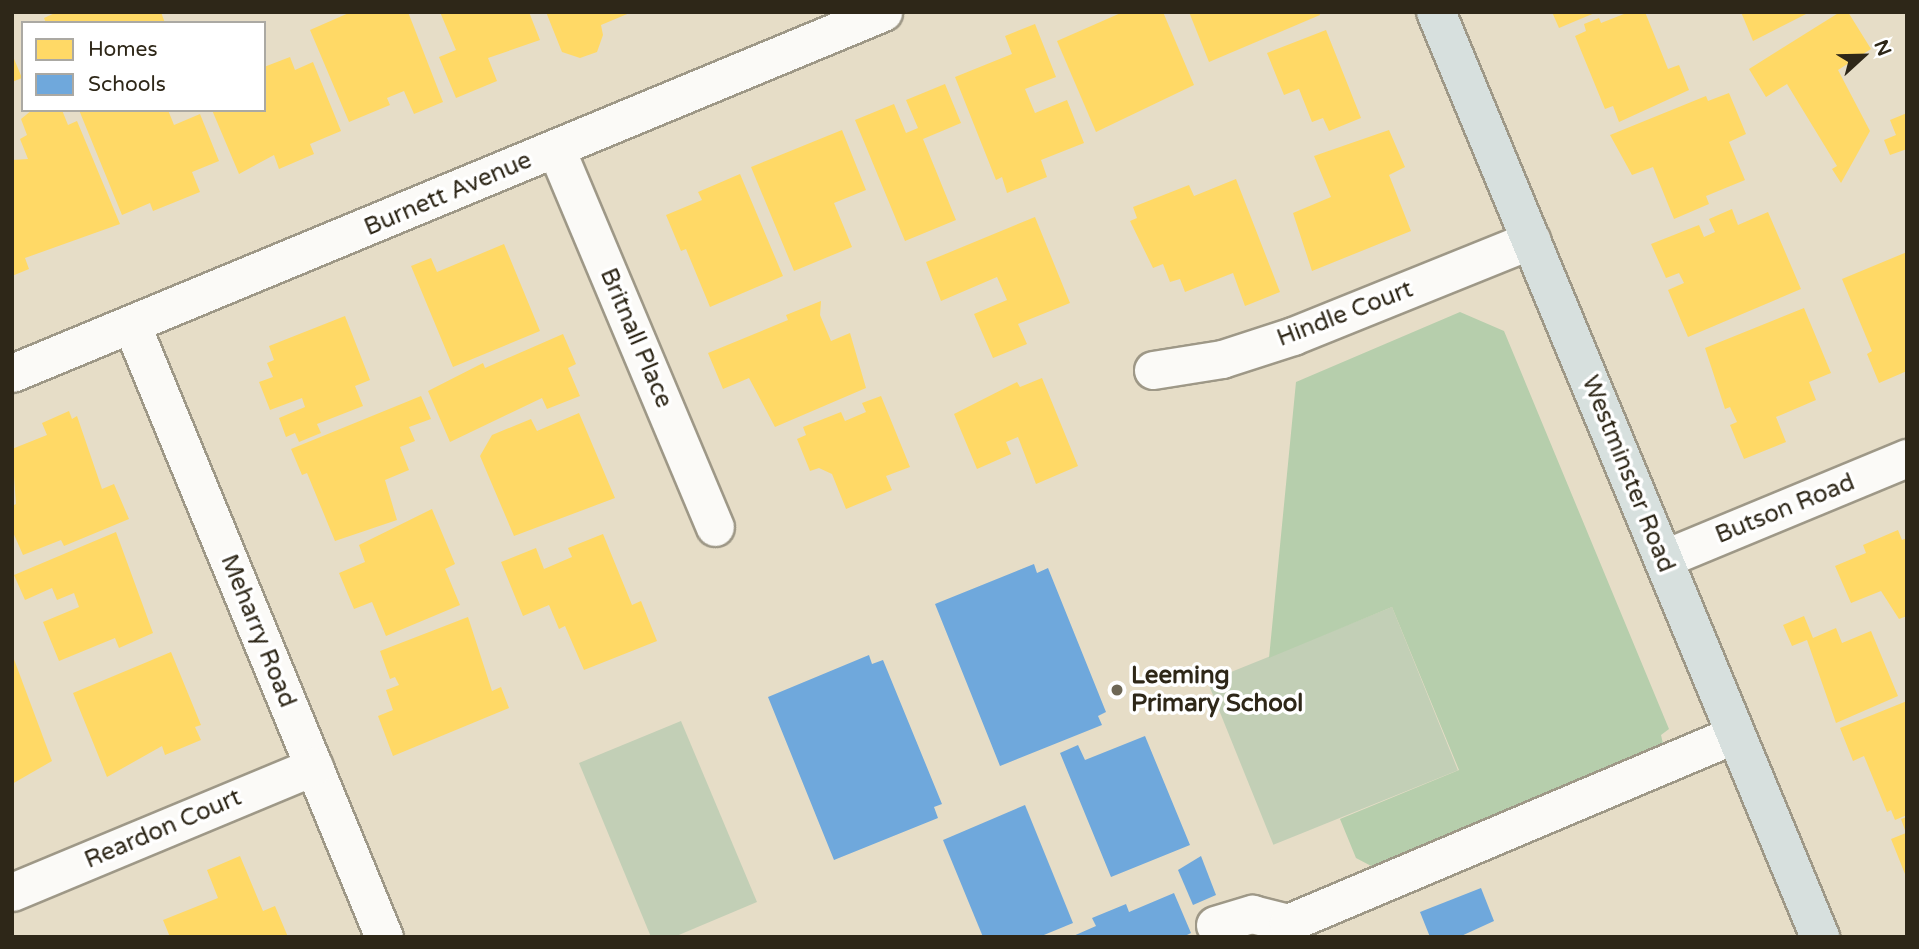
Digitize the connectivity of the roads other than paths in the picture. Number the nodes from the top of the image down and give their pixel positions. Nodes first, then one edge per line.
1 (883, 12) edge
2 (1436, 12) edge
3 (556, 149) junction
4 (1531, 240) junction
5 (132, 326) junction
6 (1153, 370) dead end
7 (12, 373) edge
8 (1907, 458) edge
9 (715, 527) dead end
10 (1663, 559) junction
11 (1735, 734) junction
12 (314, 766) junction
13 (12, 891) edge
14 (1215, 925) dead end
15 (384, 937) edge
16 (1820, 937) edge

1 - 3 street, Burnett Avenue
2 - 4 main road, Westminster Road
3 - 5 street, Burnett Avenue
3 - 9 street, Britnall Place
4 - 6 street, Hindle Court
4 - 10 main road, Westminster Road
5 - 7 street, Burnett Avenue
5 - 12 street, Meharry Road
8 - 10 street, Butson Road
10 - 11 main road, Westminster Road
11 - 14 street
11 - 16 main road, Westminster Road
12 - 13 street, Reardon Court
12 - 15 street, Meharry Road

